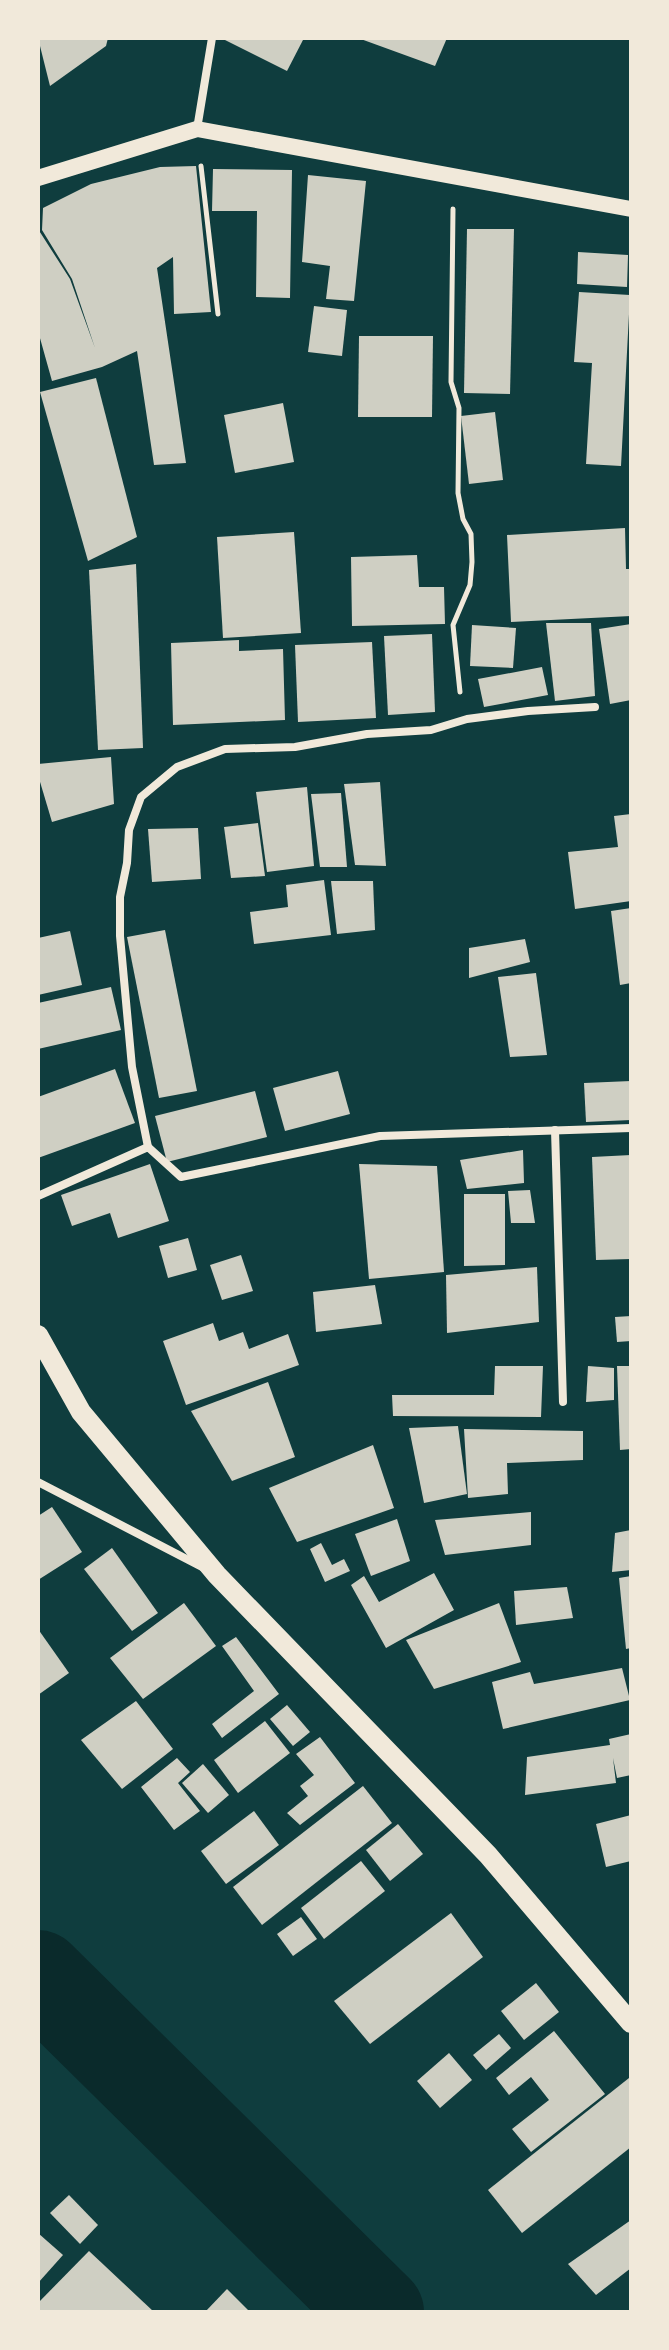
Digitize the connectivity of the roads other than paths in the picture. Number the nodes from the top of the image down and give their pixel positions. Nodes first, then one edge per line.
1 (212, 38) edge
2 (197, 129) junction
3 (38, 178) edge
4 (631, 209) edge
5 (595, 707) dead end
6 (631, 1128) edge
7 (555, 1130) junction
8 (148, 1147) junction
9 (38, 1196) edge
10 (38, 1335) edge
11 (563, 1402) dead end
12 (38, 1482) edge
13 (217, 1575) junction
14 (631, 2023) edge

1 - 2 street
2 - 3 main road
2 - 4 main road
5 - 8 street
6 - 7 street
7 - 8 street
7 - 11 street
8 - 9 street
10 - 13 main road
12 - 13 street
13 - 14 main road

